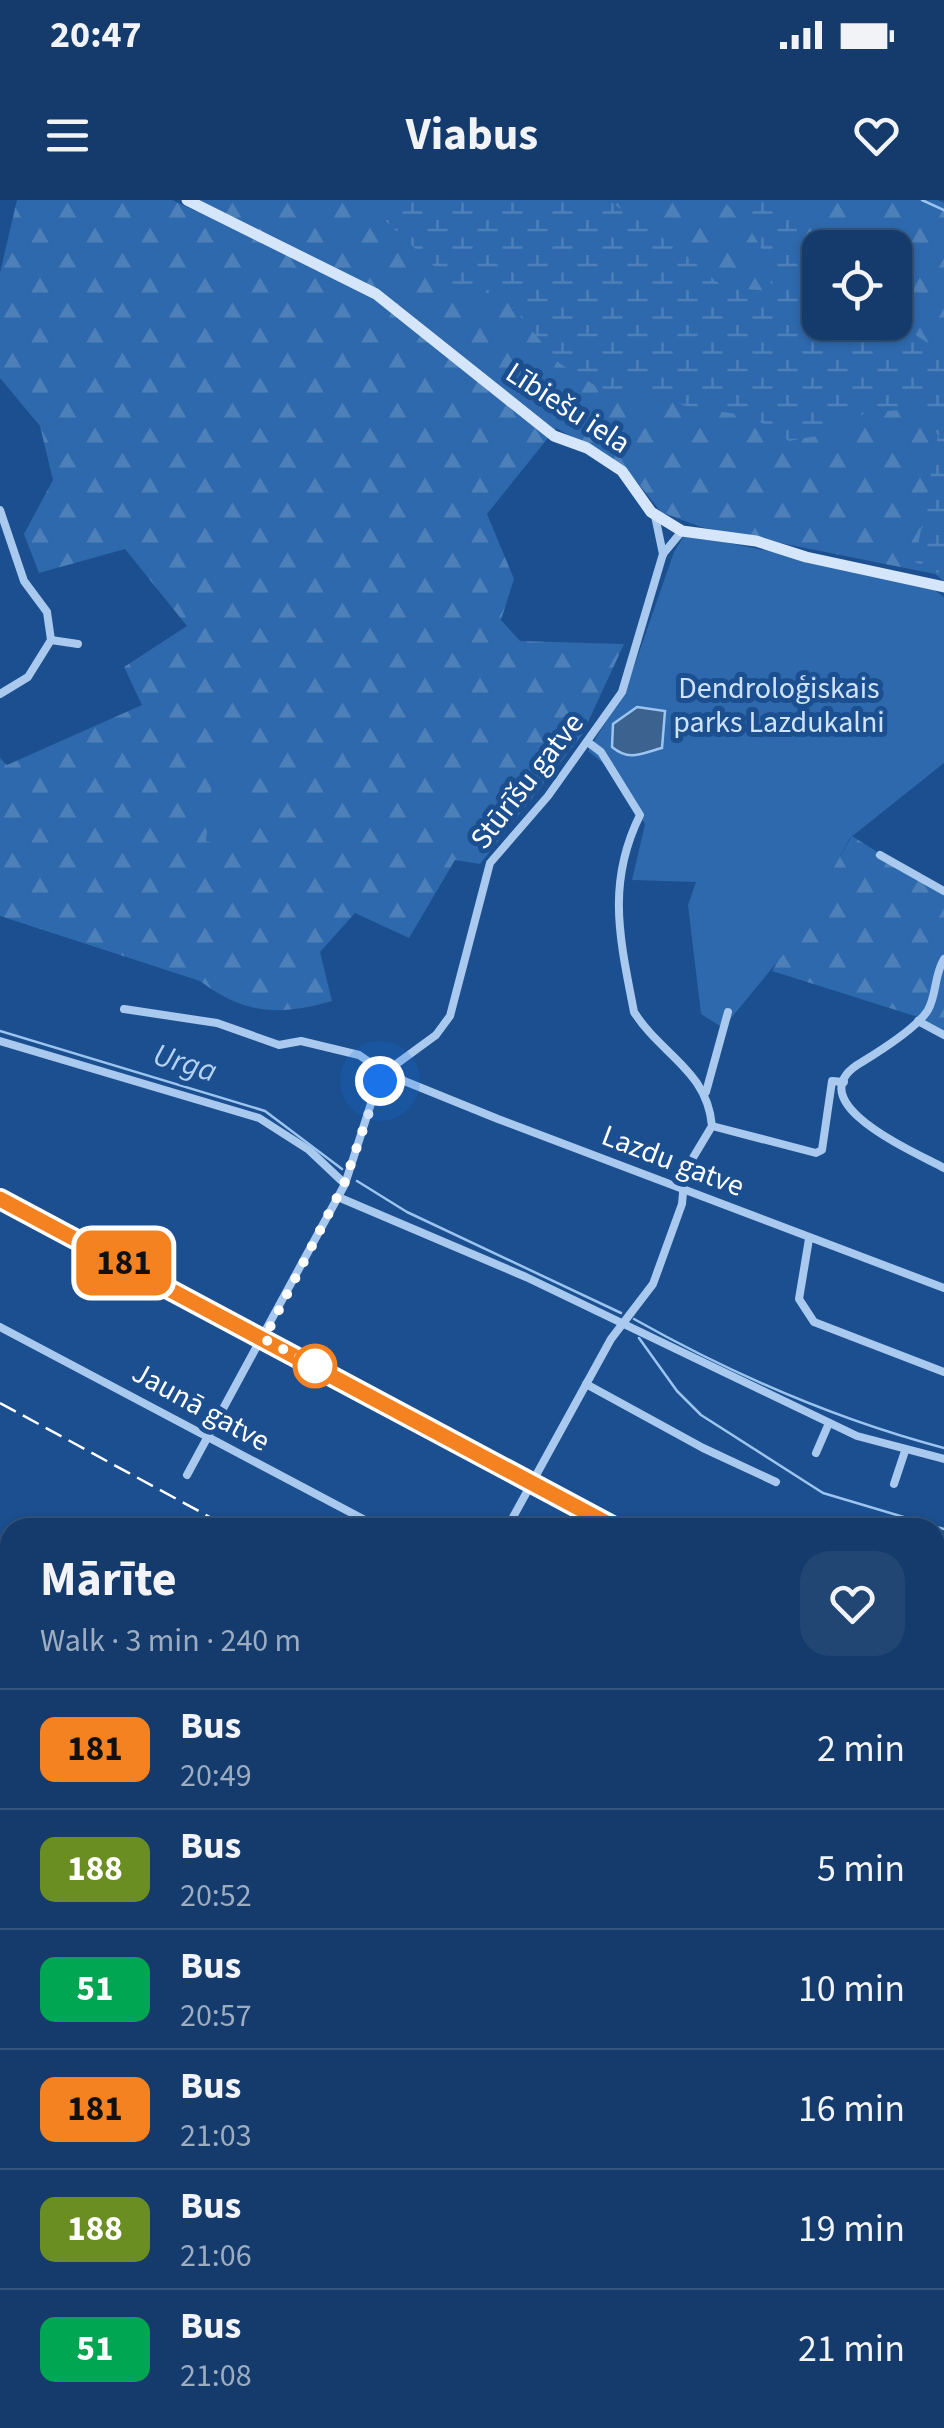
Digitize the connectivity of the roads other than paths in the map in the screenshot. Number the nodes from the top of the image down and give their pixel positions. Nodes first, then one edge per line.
1 (187, 200) edge
2 (0, 510) edge
3 (654, 516) junction
4 (682, 531) junction
5 (4, 545) edge
6 (662, 554) junction
7 (944, 587) edge
8 (52, 640) junction
9 (78, 644) dead end
10 (0, 694) edge
11 (589, 743) junction
12 (880, 855) dead end
13 (944, 891) edge
14 (944, 960) edge
15 (124, 1009) dead end
16 (728, 1012) dead end
17 (918, 1021) junction
18 (944, 1035) edge
19 (0, 1040) edge
20 (387, 1074) junction
21 (844, 1082) junction
22 (706, 1092) junction
23 (712, 1126) junction
24 (944, 1168) edge
25 (344, 1184) junction
26 (682, 1188) junction
27 (338, 1197) junction
28 (0, 1199) edge
29 (809, 1239) junction
30 (944, 1288) edge
31 (624, 1322) junction
32 (0, 1326) edge
33 (264, 1339) junction
34 (944, 1372) edge
35 (586, 1384) junction
36 (829, 1422) junction
37 (210, 1439) junction
38 (905, 1451) junction
39 (816, 1453) dead end
40 (944, 1459) edge
41 (187, 1475) dead end
42 (776, 1482) dead end
43 (532, 1484) junction
44 (894, 1484) dead end
45 (361, 1518) edge
46 (513, 1518) edge
47 (597, 1518) edge

1 - 3 street, Lībiešu iela
2 - 5 street
3 - 4 street, Lībiešu iela
3 - 6 street
4 - 6 street, Stūrīšu gatve
4 - 7 street, Lībiešu iela
5 - 8 street
6 - 11 street, Stūrīšu gatve
8 - 9 street
8 - 10 street
11 - 20 street, Stūrīšu gatve
11 - 22 street
12 - 13 street
14 - 17 street
15 - 20 street, Lazdu gatve
16 - 22 street
17 - 18 street
17 - 21 street
19 - 25 street
20 - 25 street, Stūrīšu gatve
20 - 26 street, Lazdu gatve
21 - 23 street
21 - 24 street
22 - 23 street
23 - 26 street
25 - 27 street, Stūrīšu gatve
26 - 29 street, Lazdu gatve
26 - 31 street
27 - 31 street
27 - 33 street, Stūrīšu gatve
28 - 33 street
29 - 30 street, Lazdu gatve
29 - 34 street
31 - 35 street
31 - 36 street
32 - 37 street, Jaunā gatve
33 - 37 street, Stūrīšu gatve
33 - 43 street
35 - 42 street
35 - 43 street
36 - 38 street
36 - 39 street
37 - 41 street, Stūrīšu gatve
37 - 45 street, Jaunā gatve
38 - 40 street
38 - 44 street
43 - 46 street
43 - 47 street

